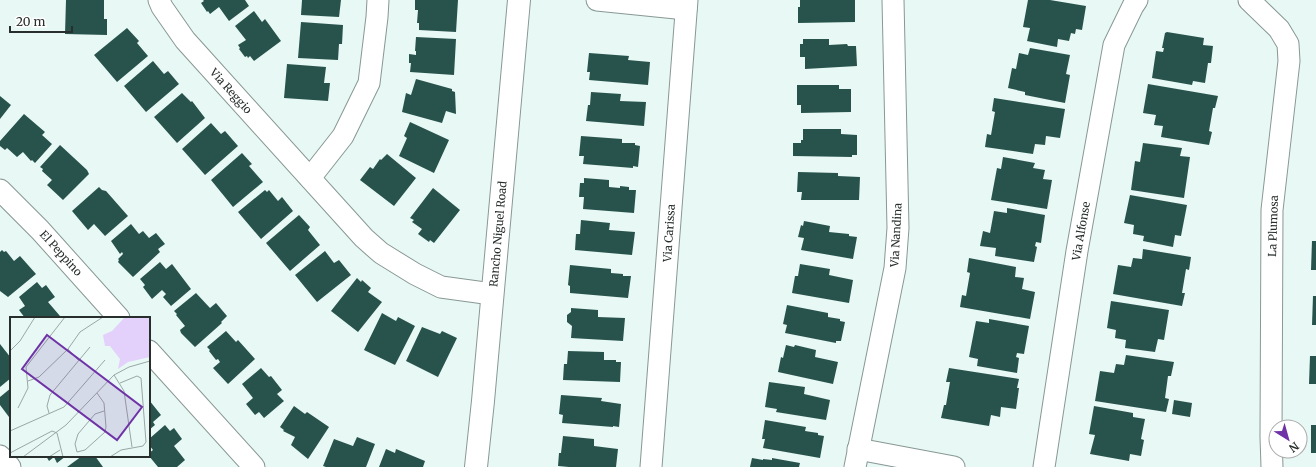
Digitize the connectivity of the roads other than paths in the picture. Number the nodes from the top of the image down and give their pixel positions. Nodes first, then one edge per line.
1 (159, 0) edge
2 (378, 0) edge
3 (519, 0) edge
4 (597, 0) edge
5 (893, 0) edge
6 (1138, 0) edge
7 (1250, 0) edge
8 (686, 5) edge
9 (310, 178) junction
10 (0, 190) edge
11 (492, 294) junction
12 (118, 317) edge
13 (150, 352) edge
14 (0, 456) edge
15 (856, 458) edge
16 (10, 467) edge
17 (254, 467) edge
18 (476, 467) edge
19 (651, 467) edge
20 (954, 467) edge
21 (1044, 467) edge
22 (1272, 467) edge

1 - 9 street, Via Reggio
2 - 9 street
3 - 11 street, Rancho Niguel Road
4 - 8 street
5 - 15 street, Via Nandina
6 - 21 street, Via Alfonse
7 - 22 street, La Plumosa
8 - 19 street, Via Carissa
9 - 11 street, Via Reggio
10 - 12 street, El Peppino
11 - 18 street, Rancho Niguel Road
13 - 17 street
14 - 16 street
15 - 20 street

